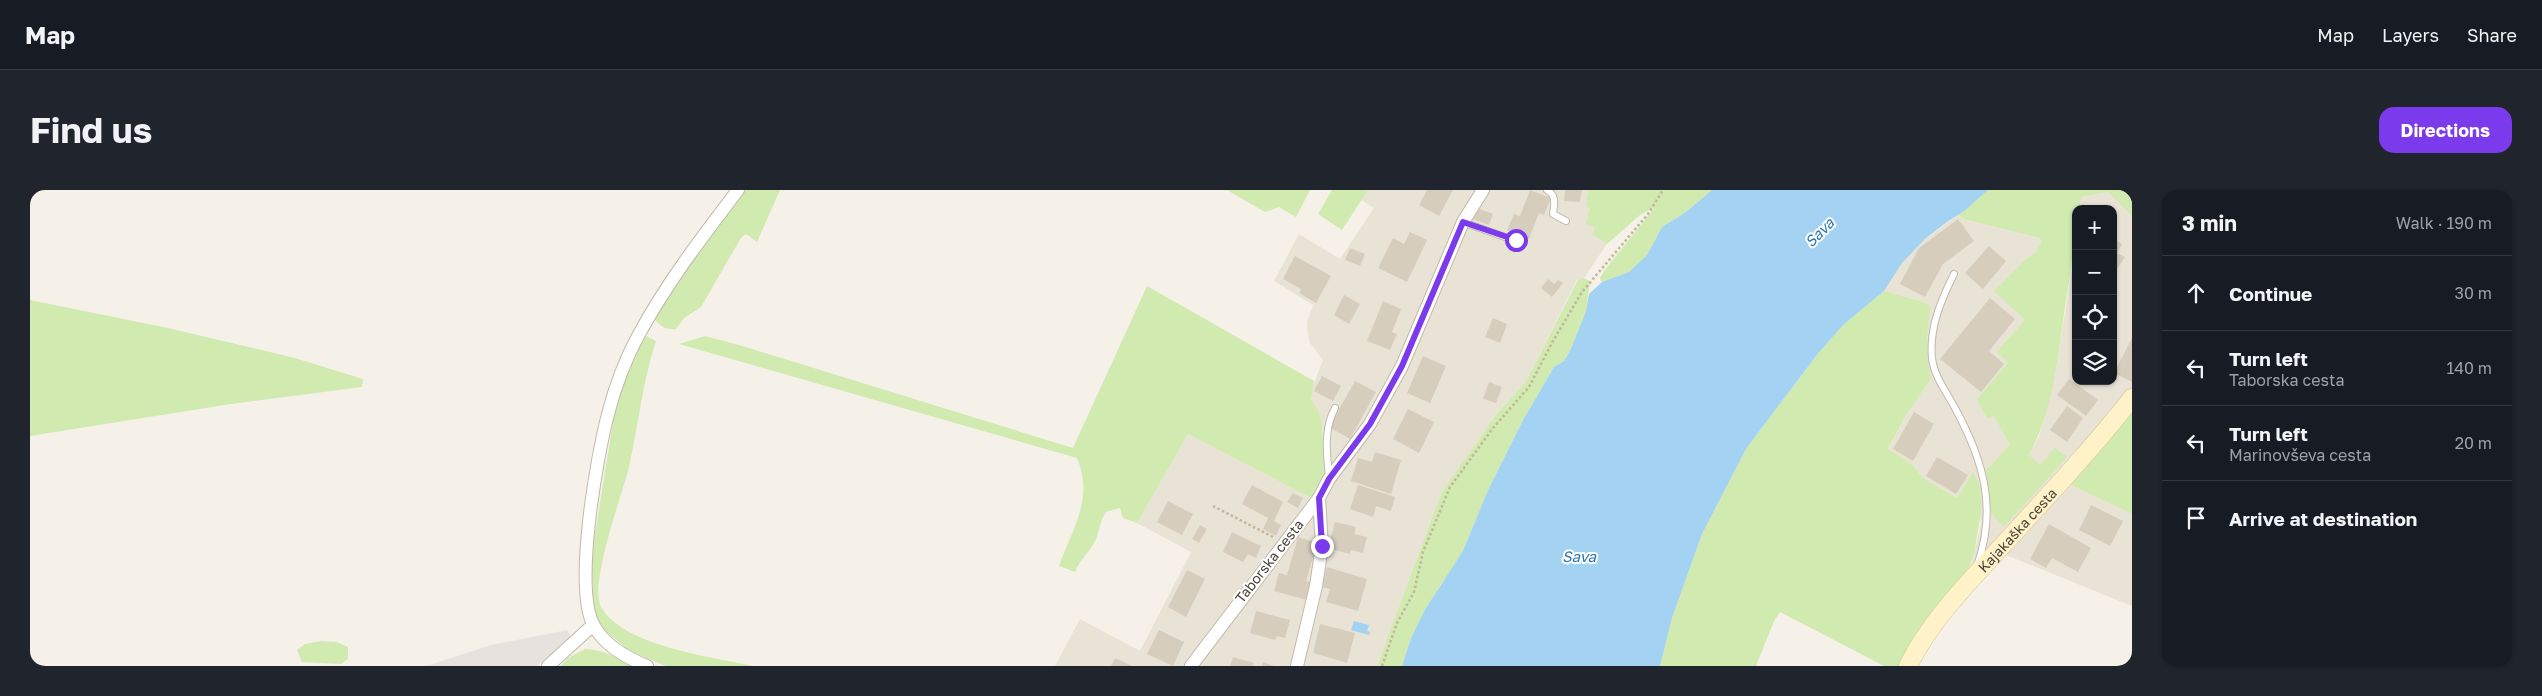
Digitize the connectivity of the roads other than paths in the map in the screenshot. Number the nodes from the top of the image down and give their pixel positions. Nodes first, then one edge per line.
1 (738, 190) edge
2 (1483, 190) edge
3 (1547, 190) edge
4 (1566, 221) dead end
5 (1463, 222) junction
6 (1516, 240) dead end
7 (1954, 274) dead end
8 (2132, 398) edge
9 (1335, 408) dead end
10 (1329, 479) junction
11 (1319, 498) junction
12 (1974, 576) junction
13 (593, 625) junction
14 (548, 666) edge
15 (647, 666) edge
16 (1191, 666) edge
17 (1297, 666) edge
18 (1908, 666) edge

1 - 13 street
2 - 5 street, Taborska cesta
3 - 4 lane
5 - 6 lane
5 - 10 street, Taborska cesta
7 - 12 lane
8 - 12 street, Kajakaška cesta
9 - 10 lane
10 - 11 street, Taborska cesta
11 - 16 street, Taborska cesta
11 - 17 street
12 - 18 street, Kajakaška cesta
13 - 14 street
13 - 15 street

